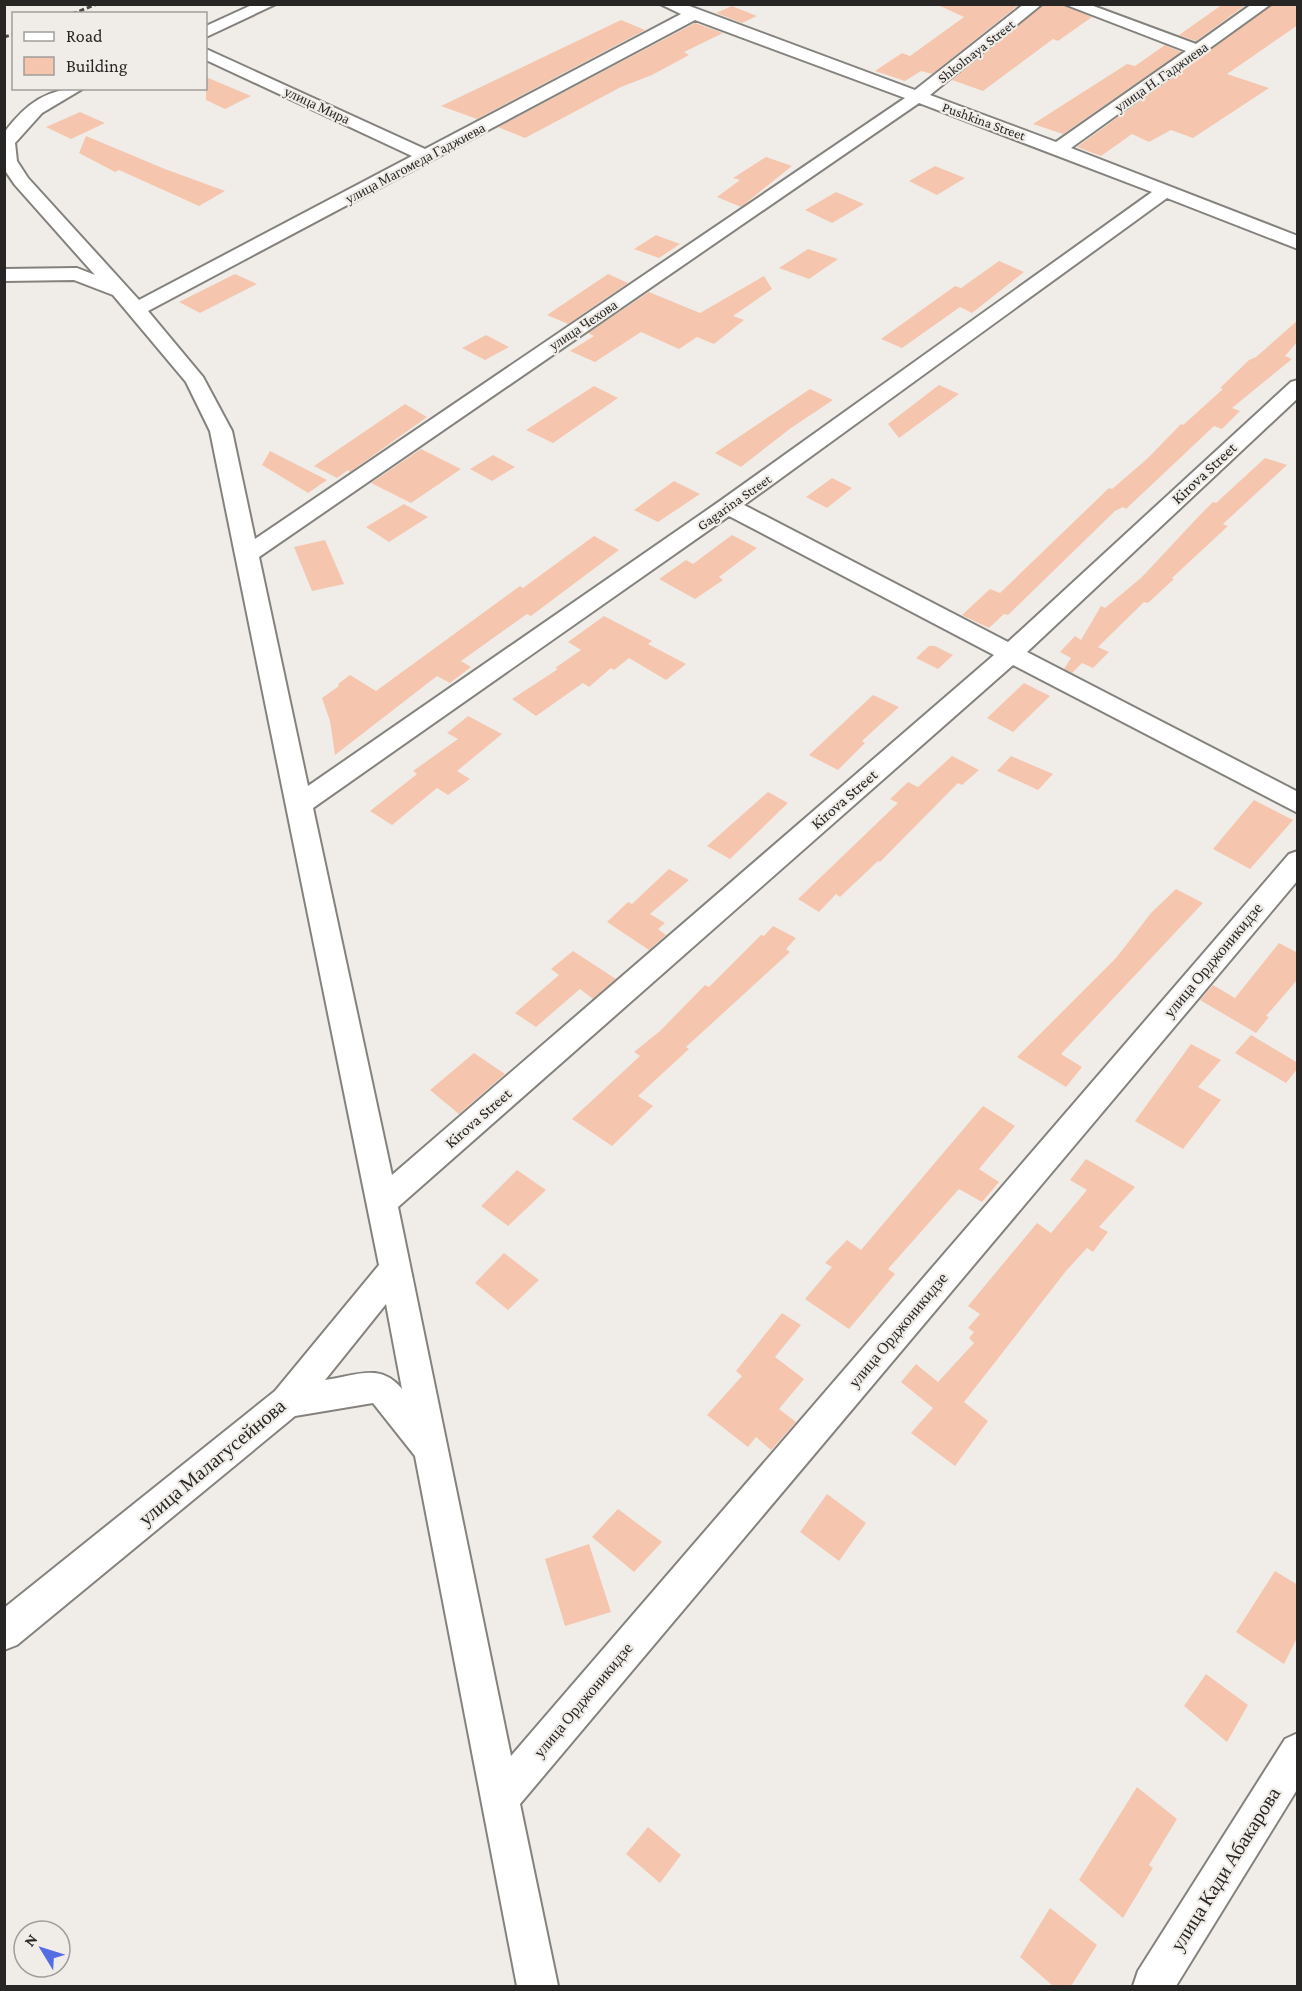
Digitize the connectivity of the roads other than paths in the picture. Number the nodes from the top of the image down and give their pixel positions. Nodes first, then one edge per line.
1 (268, 4) edge
2 (1034, 4) edge
3 (1072, 4) edge
4 (1263, 4) edge
5 (680, 8) edge
6 (207, 32) edge
7 (1199, 50) junction
8 (207, 54) edge
9 (72, 90) edge
10 (917, 97) junction
11 (1058, 149) junction
12 (428, 157) junction
13 (1164, 192) junction
14 (1298, 243) edge
15 (4, 276) edge
16 (129, 302) junction
17 (1298, 386) edge
18 (728, 506) junction
19 (248, 554) junction
20 (1009, 655) junction
21 (1298, 804) edge
22 (300, 805) junction
23 (1298, 861) edge
24 (382, 1202) junction
25 (395, 1269) junction
26 (287, 1402) junction
27 (430, 1448) junction
28 (4, 1632) edge
29 (1298, 1752) edge
30 (499, 1798) junction
31 (537, 1986) edge
32 (1153, 1986) edge

1 - 6 street
2 - 10 street, Shkolnaya Street
3 - 7 street
4 - 7 street, улица Н. Гаджиева
5 - 10 street, Pushkina Street
5 - 12 street, улица Магомеда Гаджиева
7 - 11 street, улица Н. Гаджиева
8 - 12 street, улица Мира
9 - 16 street
10 - 11 street, Pushkina Street
10 - 19 street, улица Чехова
11 - 13 street, Pushkina Street
12 - 16 street, улица Магомеда Гаджиева
13 - 14 street, Pushkina Street
13 - 18 street, Gagarina Street
15 - 16 street
16 - 19 street
17 - 20 street, Kirova Street
18 - 20 street
18 - 22 street, Gagarina Street
19 - 22 street
20 - 21 street
20 - 24 street, Kirova Street
22 - 24 street
23 - 30 street, улица Орджоникидзе
24 - 25 street
25 - 26 street, улица Малагусейнова
25 - 27 street
26 - 27 street
26 - 28 street, улица Малагусейнова
27 - 30 street
29 - 32 street, улица Кади Абакарова
30 - 31 street

